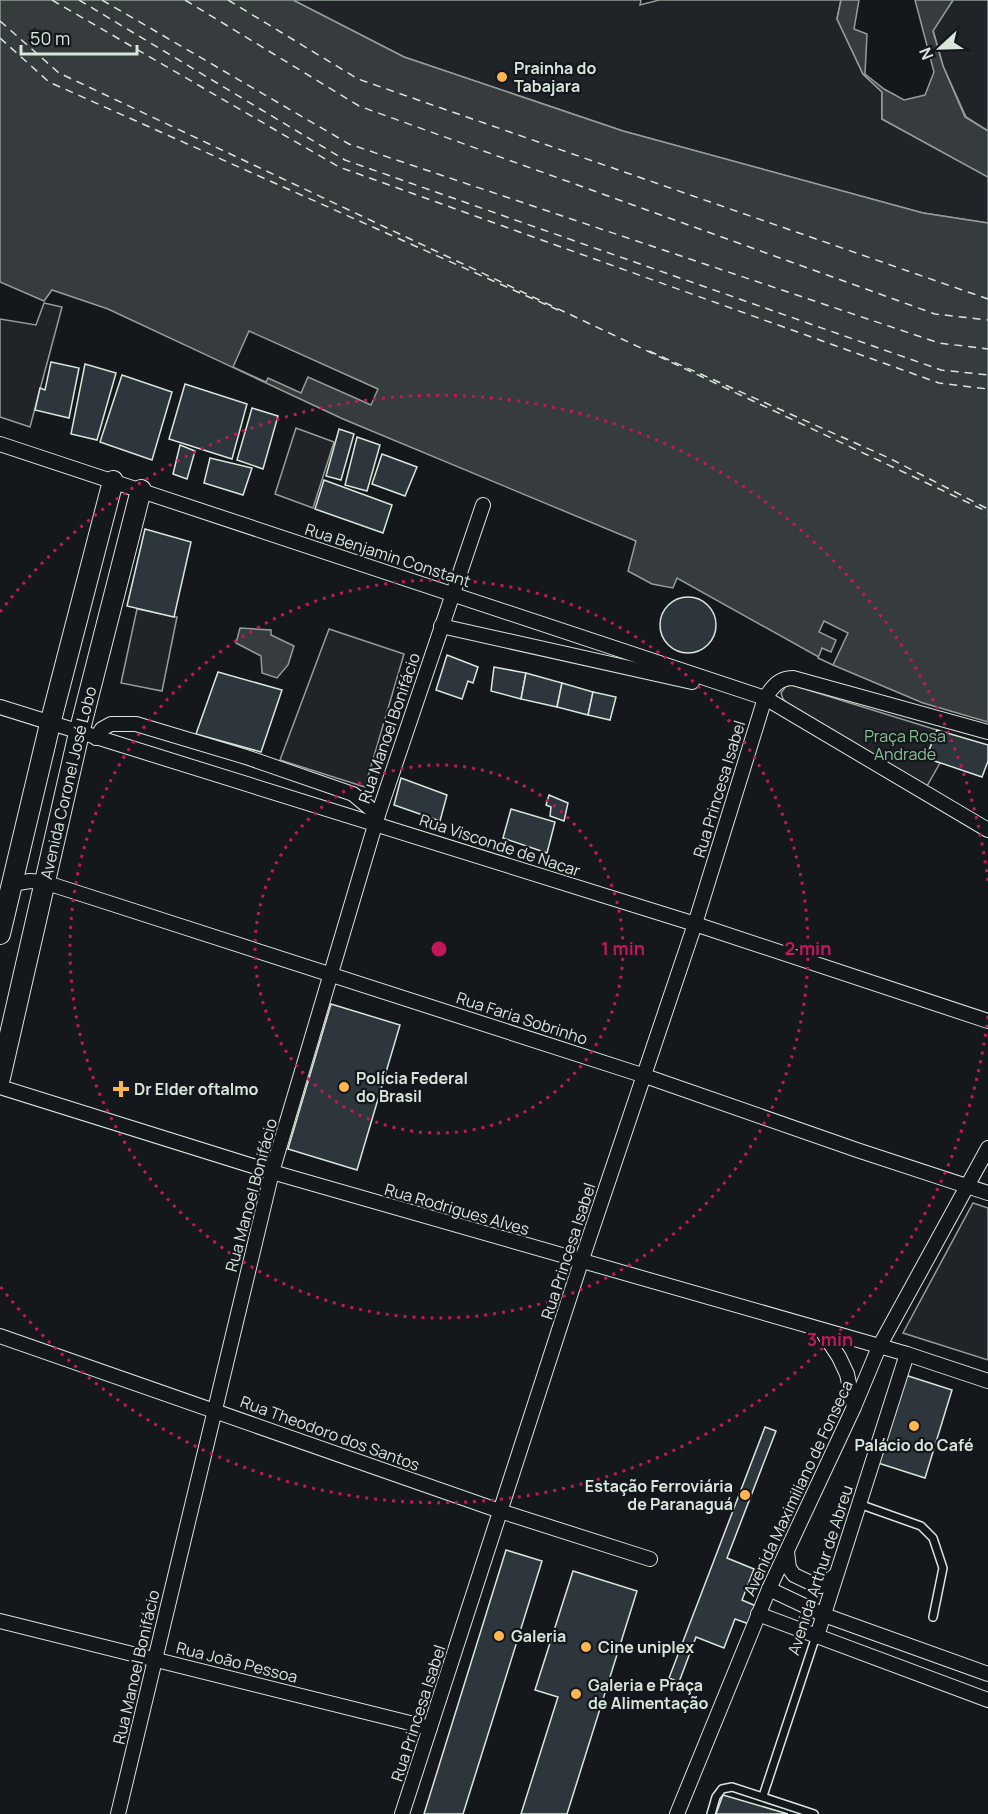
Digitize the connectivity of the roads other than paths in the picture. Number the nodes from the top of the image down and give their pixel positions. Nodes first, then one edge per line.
1 (0, 444) edge
2 (113, 481) junction
3 (141, 490) junction
4 (483, 505) dead end
5 (452, 593) junction
6 (441, 626) junction
7 (765, 698) junction
8 (0, 707) edge
9 (50, 724) junction
10 (988, 732) edge
11 (88, 735) junction
12 (377, 819) junction
13 (988, 830) edge
14 (44, 882) junction
15 (12, 884) junction
16 (695, 924) junction
17 (0, 934) edge
18 (332, 973) junction
19 (988, 1021) edge
20 (645, 1076) junction
21 (0, 1078) edge
22 (0, 1088) edge
23 (988, 1148) edge
24 (272, 1172) junction
25 (968, 1186) junction
26 (988, 1193) edge
27 (581, 1262) junction
28 (822, 1331) junction
29 (0, 1336) edge
30 (879, 1347) junction
31 (907, 1354) junction
32 (988, 1381) edge
33 (855, 1407) junction
34 (215, 1410) junction
35 (859, 1503) junction
36 (500, 1511) junction
37 (786, 1550) junction
38 (650, 1559) dead end
39 (836, 1575) junction
40 (769, 1589) junction
41 (758, 1614) junction
42 (824, 1615) junction
43 (933, 1617) dead end
44 (0, 1621) edge
45 (816, 1636) junction
46 (154, 1658) junction
47 (988, 1674) edge
48 (988, 1700) edge
49 (430, 1728) junction
50 (763, 1796) junction
51 (118, 1814) edge
52 (402, 1814) edge
53 (677, 1814) edge
54 (711, 1814) edge
55 (814, 1814) edge

1 - 2 street, Rua Benjamin Constant
2 - 3 street, Rua Benjamin Constant
2 - 9 street, Avenida Coronel José Lobo
3 - 5 street, Rua Benjamin Constant
3 - 11 street, Avenida Coronel José Lobo
4 - 5 street, Rua Manoel Bonifácio
5 - 6 street, Rua Manoel Bonifácio
5 - 7 street, Rua Benjamin Constant
6 - 7 street
6 - 12 street, Rua Manoel Bonifácio
7 - 10 street
7 - 13 street
7 - 16 street, Rua Princesa Isabel
8 - 9 street, Rua Visconde de Nacar
9 - 11 street, Rua Visconde de Nacar
9 - 15 street, Avenida Coronel José Lobo
11 - 12 street, Rua Visconde de Nacar
11 - 12 street
11 - 14 street, Avenida Coronel José Lobo
12 - 16 street, Rua Visconde de Nacar
12 - 18 street, Rua Manoel Bonifácio
14 - 15 street
14 - 18 street, Rua Faria Sobrinho
14 - 21 street, Avenida Coronel José Lobo
15 - 17 street, Avenida Coronel José Lobo
16 - 19 street, Rua Visconde de Nacar
16 - 20 street, Rua Princesa Isabel
18 - 20 street, Rua Faria Sobrinho
18 - 24 street, Rua Manoel Bonifácio
20 - 25 street, Rua Faria Sobrinho
20 - 27 street, Rua Princesa Isabel
22 - 24 street, Rua Rodrigues Alves
23 - 25 street, Avenida Maximiliano de Fonseca
24 - 27 street, Rua Rodrigues Alves
24 - 34 street, Rua Manoel Bonifácio
25 - 26 street, Rua Faria Sobrinho
25 - 30 street, Avenida Maximiliano de Fonseca
27 - 28 street, Rua Rodrigues Alves
27 - 36 street, Rua Princesa Isabel
28 - 30 street, Rua Rodrigues Alves
28 - 33 street
29 - 34 street, Rua Theodoro dos Santos
30 - 31 street, Rua Rodrigues Alves
30 - 33 street, Avenida Maximiliano de Fonseca
31 - 32 street, Rua Rodrigues Alves
31 - 35 street, Avenida Arthur de Abreu
33 - 37 street, Avenida Maximiliano de Fonseca
34 - 36 street, Rua Theodoro dos Santos
34 - 46 street, Rua Manoel Bonifácio
35 - 39 street, Avenida Arthur de Abreu
35 - 43 lane
36 - 38 street, Rua Theodoro dos Santos
36 - 49 street, Rua Princesa Isabel
37 - 39 street
37 - 40 street, Avenida Maximiliano de Fonseca
39 - 42 street, Avenida Arthur de Abreu
40 - 41 street, Avenida Maximiliano de Fonseca
40 - 42 street
41 - 45 street
41 - 53 street, Avenida Maximiliano de Fonseca
42 - 45 street, Avenida Arthur de Abreu
42 - 47 street
44 - 46 street, Rua João Pessoa
45 - 48 street
45 - 50 lane, Avenida Arthur de Abreu
46 - 49 street, Rua João Pessoa
46 - 51 street, Rua Manoel Bonifácio
49 - 52 street, Rua Princesa Isabel
50 - 54 lane
50 - 55 lane

